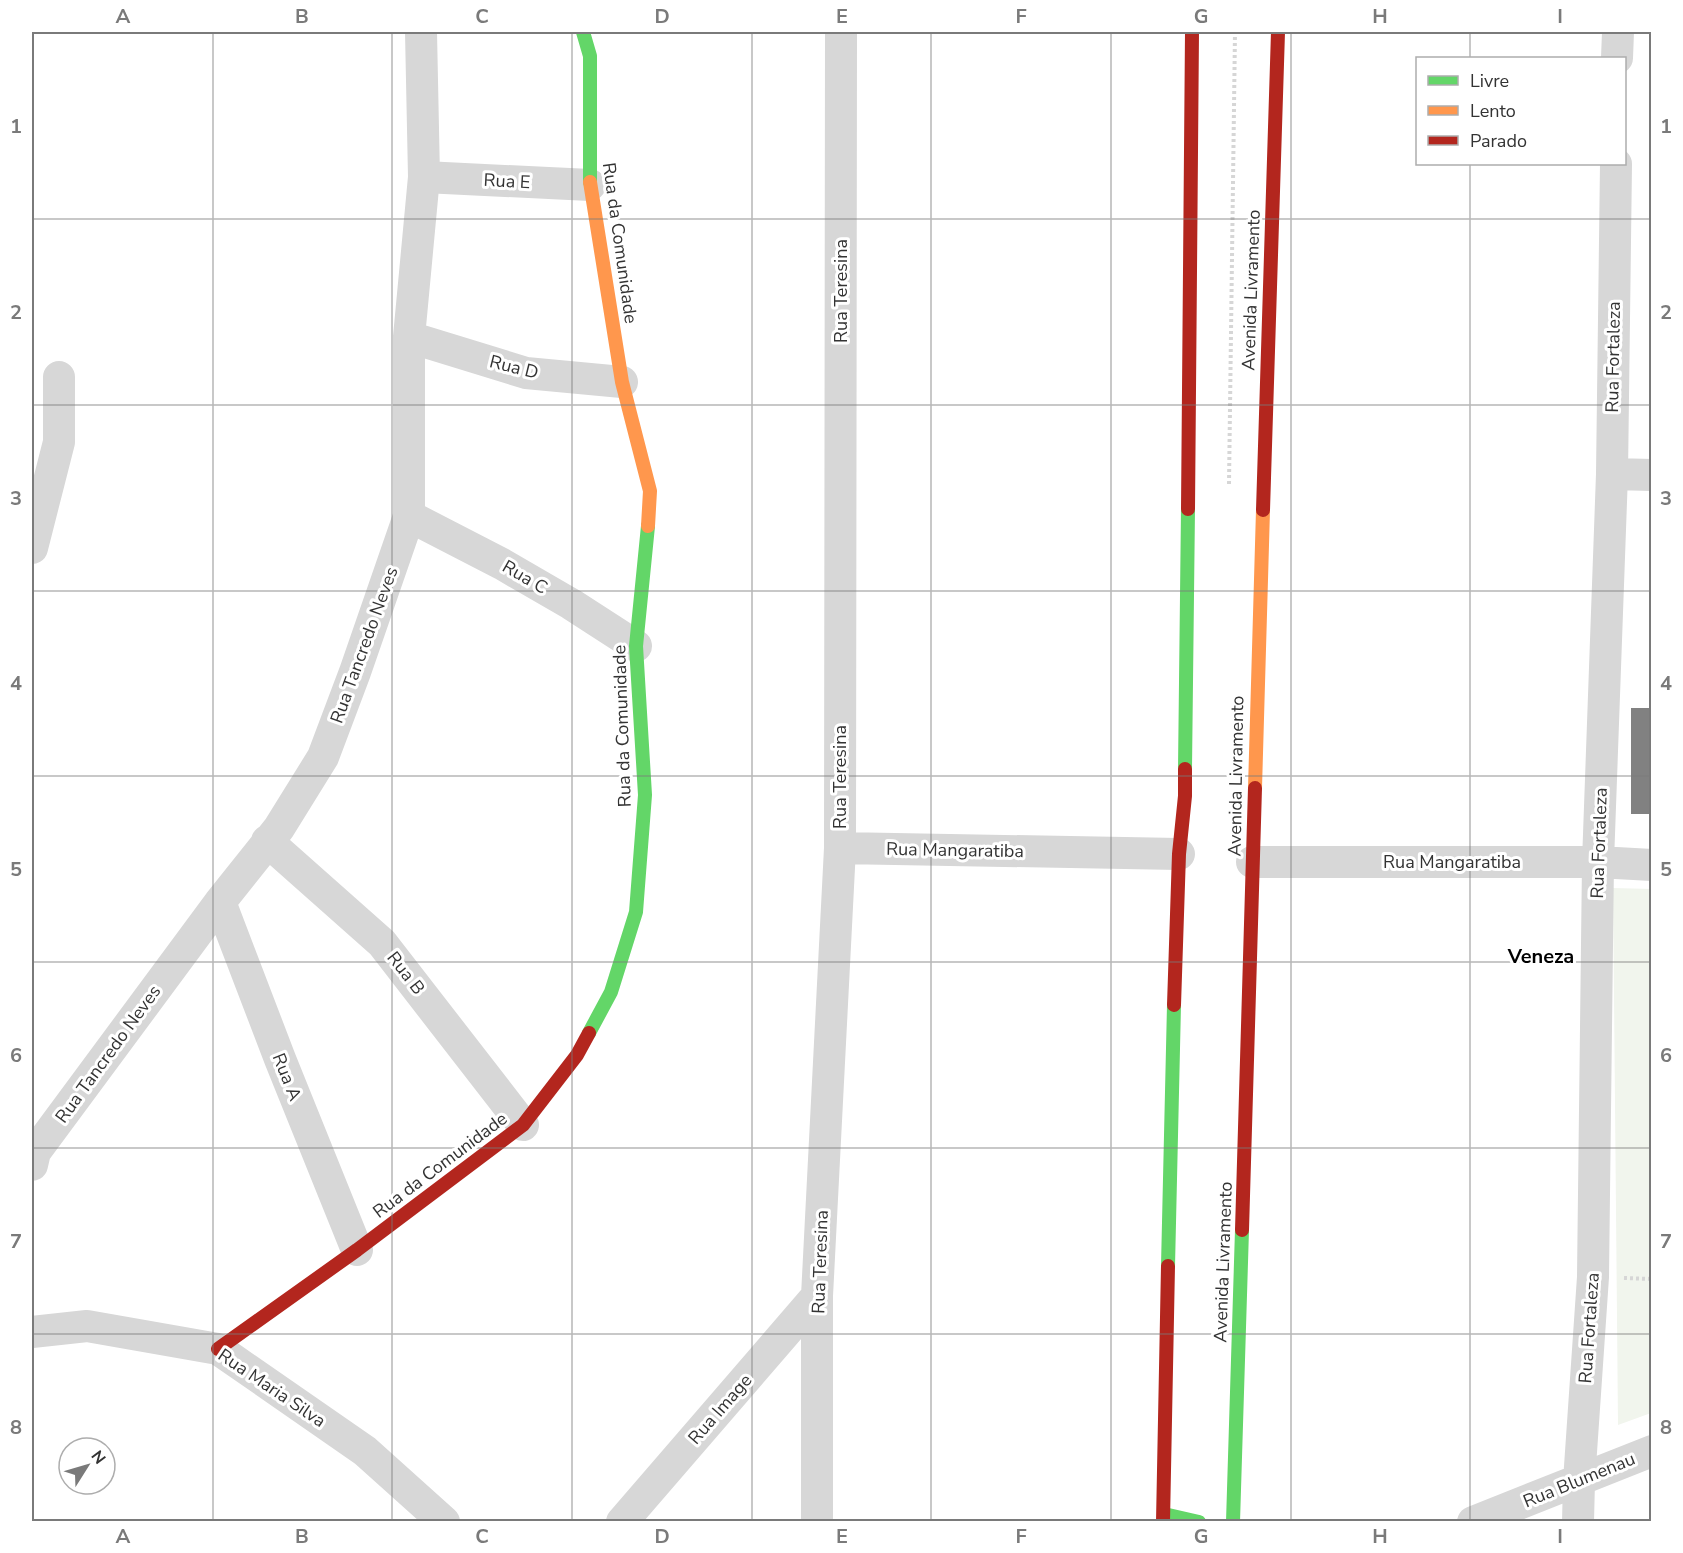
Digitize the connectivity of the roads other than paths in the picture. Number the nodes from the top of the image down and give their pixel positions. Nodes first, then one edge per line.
1 (421, 32) edge
2 (583, 32) edge
3 (841, 32) edge
4 (1192, 32) edge
5 (1278, 32) edge
6 (1618, 32) edge
7 (1617, 57) edge
8 (1616, 165) edge
9 (424, 177) junction
10 (590, 185) junction
11 (409, 337) junction
12 (59, 377) dead end
13 (622, 382) junction
14 (1612, 474) junction
15 (1652, 475) edge
16 (409, 516) junction
17 (32, 548) edge
18 (636, 646) junction
19 (267, 841) junction
20 (840, 848) junction
21 (1179, 854) junction
22 (1252, 862) junction
23 (1598, 862) junction
24 (1652, 865) edge
25 (220, 902) junction
26 (523, 1125) junction
27 (32, 1165) edge
28 (357, 1250) junction
29 (817, 1296) junction
30 (32, 1332) edge
31 (218, 1349) junction
32 (1652, 1451) edge
33 (1579, 1481) junction
34 (1164, 1518) edge
35 (444, 1521) edge
36 (622, 1521) edge
37 (817, 1521) edge
38 (1199, 1521) edge
39 (1233, 1521) edge
40 (1473, 1521) edge
41 (1578, 1521) edge

1 - 9 street, Rua Tancredo Neves
2 - 10 street, Rua da Comunidade
3 - 20 street, Rua Teresina
4 - 21 street
5 - 22 street, Avenida Livramento
6 - 7 street
8 - 14 street, Rua Fortaleza
9 - 10 street, Rua E
9 - 11 street, Rua Tancredo Neves
10 - 13 street, Rua da Comunidade
11 - 13 street, Rua D
11 - 16 street, Rua Tancredo Neves
12 - 17 street
13 - 18 street, Rua da Comunidade
14 - 15 street
14 - 23 street, Rua Fortaleza
16 - 18 street, Rua C
16 - 19 street, Rua Tancredo Neves
18 - 26 street, Rua da Comunidade
19 - 25 street, Rua Tancredo Neves
19 - 26 street, Rua B
20 - 21 street, Rua Mangaratiba
20 - 29 street, Rua Teresina
21 - 34 street
22 - 23 street, Rua Mangaratiba
22 - 39 street, Avenida Livramento
23 - 24 street, Rua Mangaratiba
23 - 33 street, Rua Fortaleza
25 - 27 street, Rua Tancredo Neves
25 - 28 street, Rua A
26 - 28 street, Rua da Comunidade
28 - 31 street, Rua da Comunidade
29 - 36 street, Rua Image
29 - 37 street, Rua Teresina
30 - 31 street, Rua Maria Silva
31 - 35 street, Rua Maria Silva
32 - 33 street, Rua Blumenau
33 - 40 street, Rua Blumenau
33 - 41 street, Rua Fortaleza
34 - 38 street

